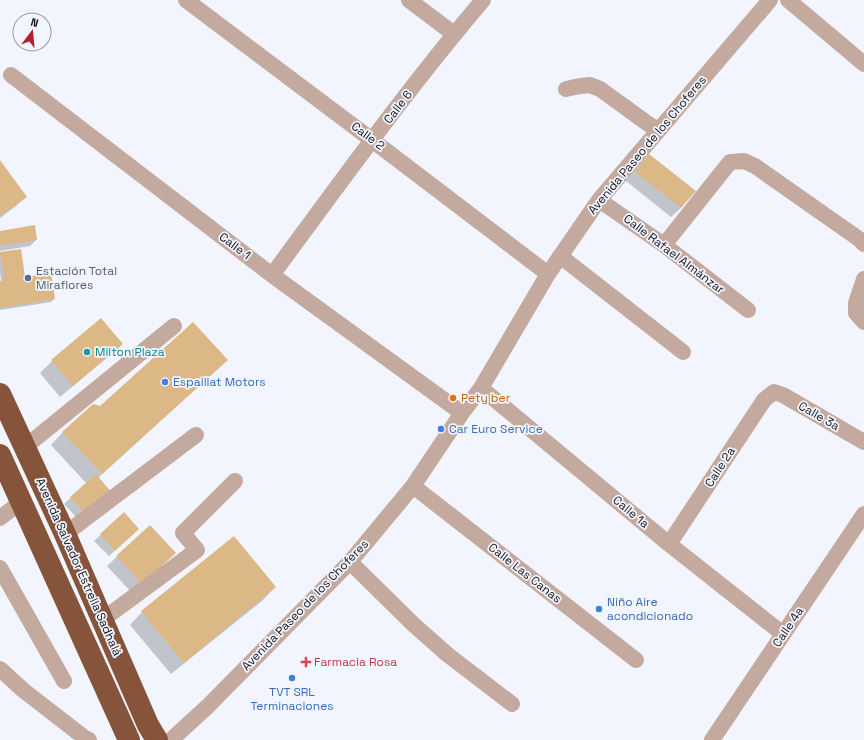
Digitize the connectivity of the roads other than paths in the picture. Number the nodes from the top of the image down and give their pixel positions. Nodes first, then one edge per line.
1 (186, 0) edge
2 (409, 0) edge
3 (483, 0) edge
4 (770, 0) edge
5 (788, 0) edge
6 (454, 34) junction
7 (864, 64) edge
8 (11, 75) dead end
9 (566, 89) dead end
10 (658, 131) junction
11 (372, 140) junction
12 (599, 200) junction
13 (864, 244) edge
14 (664, 245) junction
15 (560, 256) junction
16 (272, 274) junction
17 (548, 274) junction
18 (864, 279) edge
19 (748, 310) dead end
20 (864, 322) edge
21 (174, 326) dead end
22 (683, 352) dead end
23 (481, 388) junction
24 (774, 392) joint
25 (0, 394) edge
26 (462, 413) junction
27 (196, 435) dead end
28 (864, 442) edge
29 (25, 447) junction
30 (0, 455) edge
31 (235, 481) dead end
32 (413, 486) junction
33 (21, 502) junction
34 (864, 514) edge
35 (0, 518) edge
36 (65, 534) junction
37 (669, 544) junction
38 (350, 562) junction
39 (0, 568) edge
40 (102, 620) junction
41 (783, 634) junction
42 (636, 660) dead end
43 (0, 669) edge
44 (64, 681) dead end
45 (512, 704) dead end
46 (89, 740) edge
47 (129, 740) edge
48 (157, 740) edge
49 (171, 740) edge
50 (712, 740) edge

1 - 11 street, Calle 2
2 - 6 street
3 - 6 street, Calle 6
4 - 10 street, Avenida Paseo de los Choferes
5 - 7 street
6 - 11 street, Calle 6
8 - 16 street, Calle 1
9 - 10 street
10 - 12 street, Avenida Paseo de los Choferes
11 - 16 street, Calle 6
11 - 17 street, Calle 2
12 - 14 street, Calle Rafael Almánzar
12 - 15 street, Avenida Paseo de los Choferes
13 - 14 street
14 - 19 street, Calle Rafael Almánzar
15 - 17 street, Avenida Paseo de los Choferes
15 - 22 street
16 - 26 street, Calle 1
17 - 23 street, Avenida Paseo de los Choferes
18 - 20 street
21 - 29 street
23 - 26 street, Avenida Paseo de los Choferes
23 - 37 street, Calle 1a
24 - 28 street, Calle 3a
24 - 37 street, Calle 2a
25 - 29 highway, Avenida Salvador Estrella Sadhalá
26 - 32 street, Avenida Paseo de los Choferes
27 - 36 street
29 - 36 highway, Avenida Salvador Estrella Sadhalá
30 - 33 highway
31 - 40 street
32 - 38 street, Avenida Paseo de los Choferes
32 - 42 street, Calle Las Canas
33 - 35 street
33 - 47 highway
34 - 41 street, Calle 4a
36 - 40 highway, Avenida Salvador Estrella Sadhalá
37 - 41 street, Calle 1a
38 - 45 street
38 - 49 street, Avenida Paseo de los Choferes
39 - 44 street
40 - 48 highway, Avenida Salvador Estrella Sadhalá
41 - 50 street, Calle 4a
43 - 46 street

